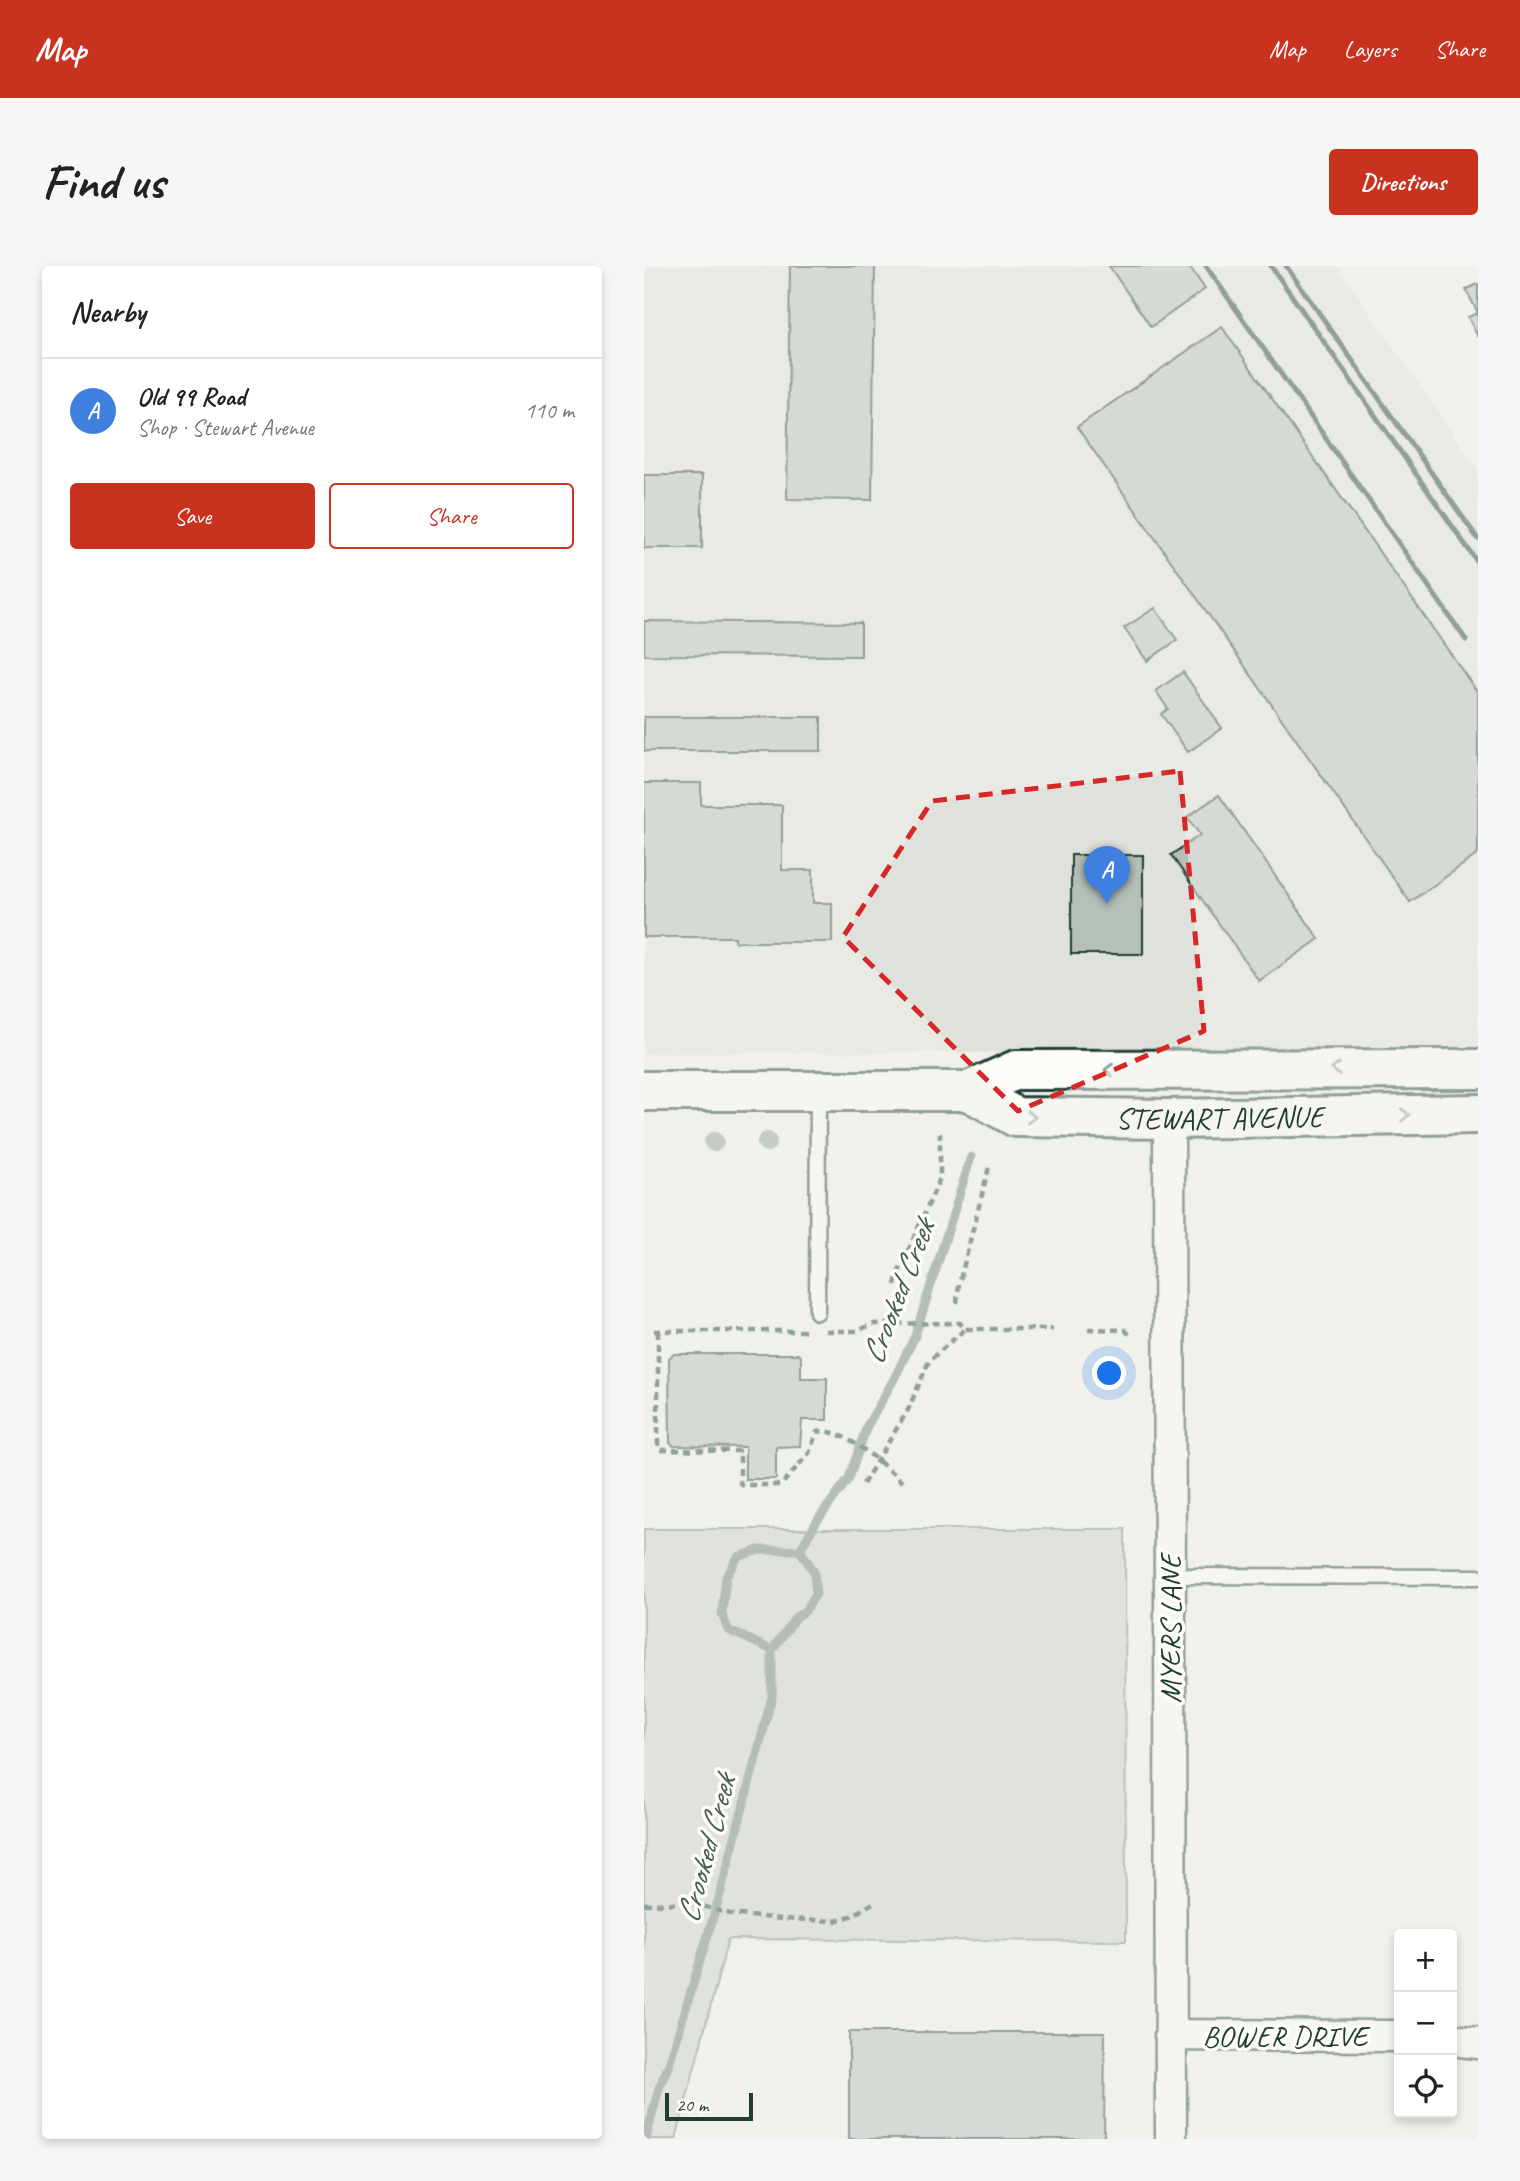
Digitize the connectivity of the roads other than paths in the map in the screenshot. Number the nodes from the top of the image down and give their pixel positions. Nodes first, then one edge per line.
1 (1460, 1069) edge
2 (644, 1091) edge
3 (818, 1091) junction
4 (969, 1091) junction
5 (1478, 1114) edge
6 (1169, 1119) junction
7 (817, 1312) dead end
8 (1170, 1576) junction
9 (1478, 1577) edge
10 (1170, 2035) junction
11 (1394, 2036) edge
12 (1457, 2041) edge
13 (1478, 2043) edge
14 (1171, 2139) edge

1 -> 4 main road, STEWART AVENUE
1 - 6 main road
2 - 3 main road, STEWART AVENUE
3 - 4 main road, STEWART AVENUE
3 - 7 lane
4 -> 6 main road, STEWART AVENUE
6 -> 5 main road, STEWART AVENUE
6 - 8 street, MYERS LANE
8 - 9 lane
8 - 10 street, MYERS LANE
10 - 11 street, BOWER DRIVE
10 - 14 street, MYERS LANE
12 - 13 street

